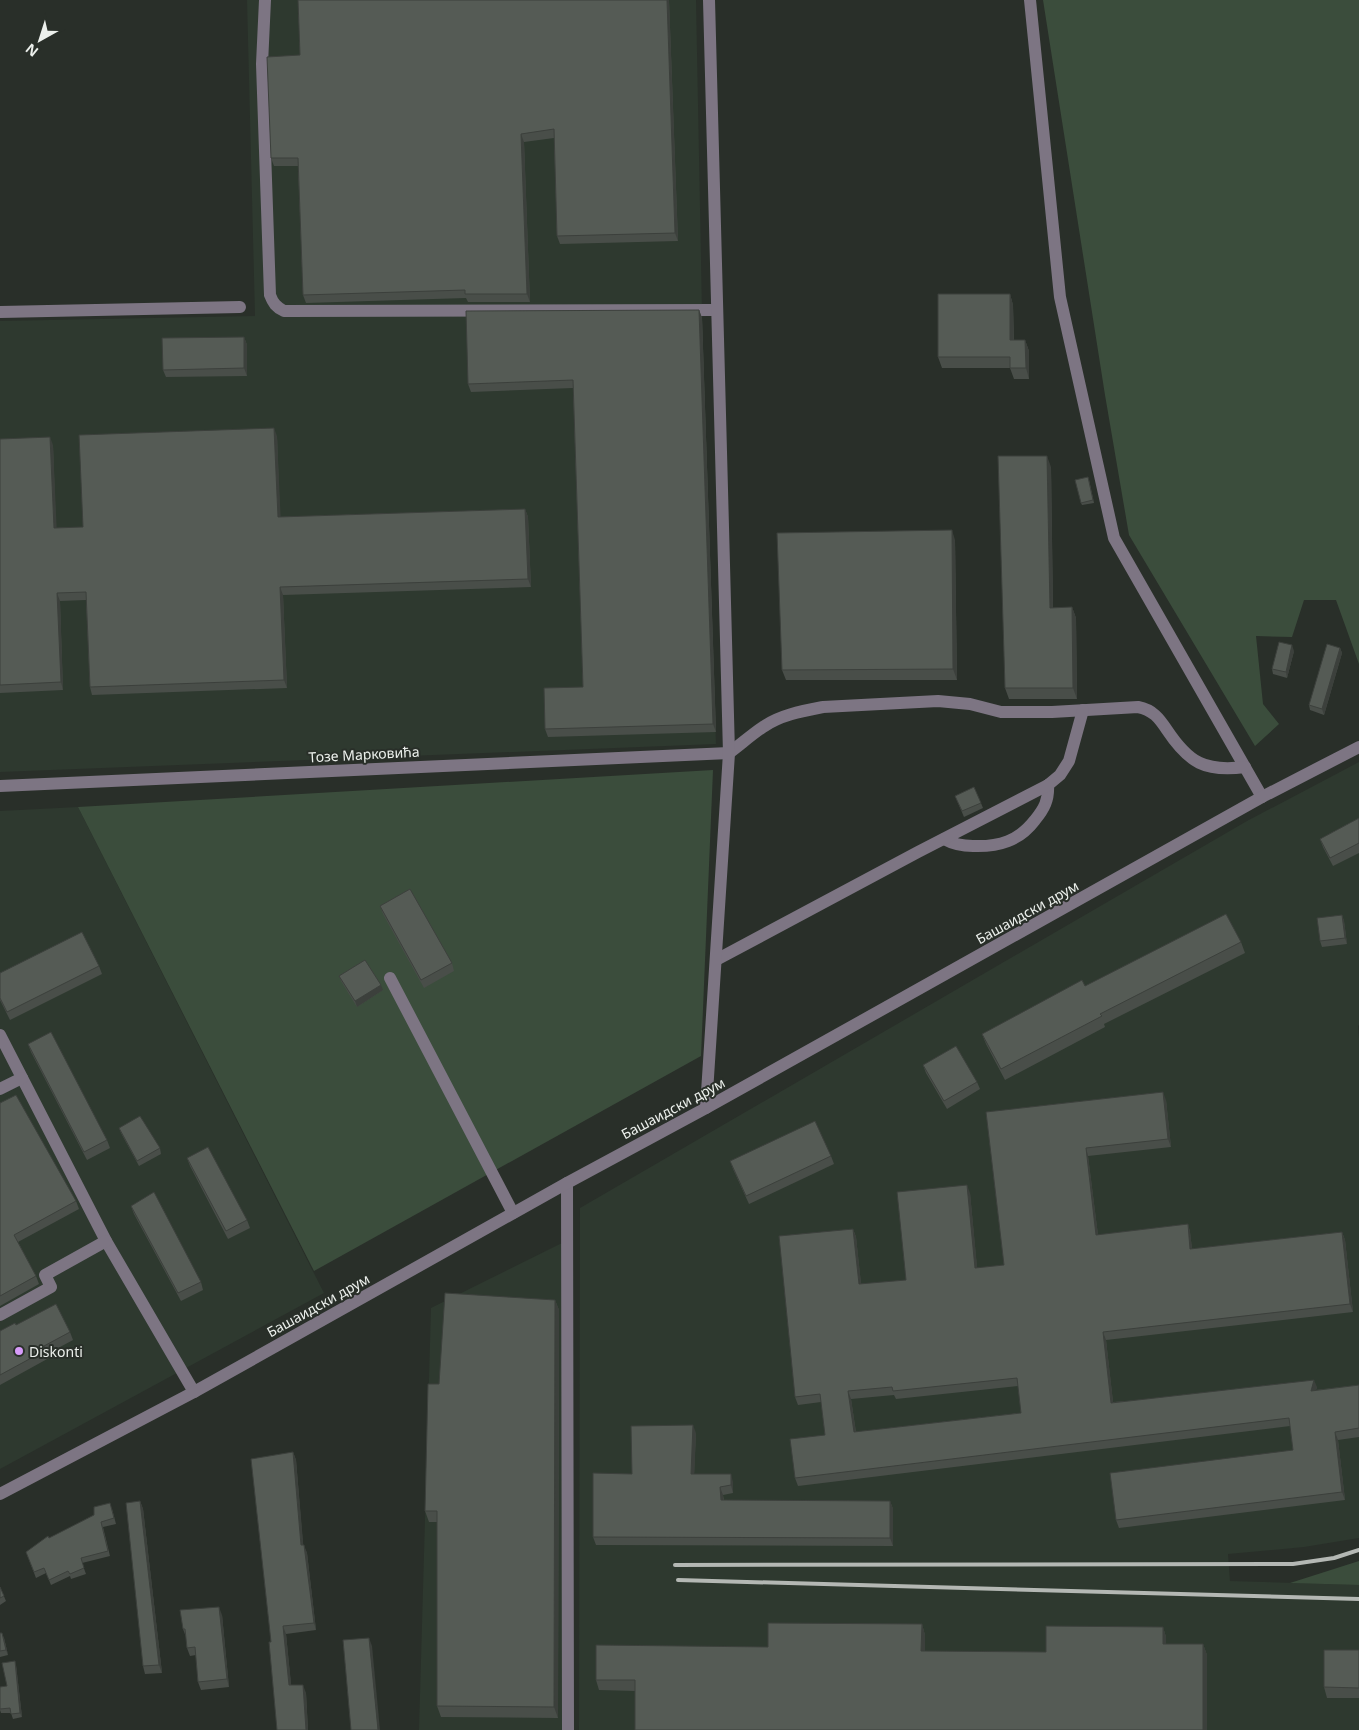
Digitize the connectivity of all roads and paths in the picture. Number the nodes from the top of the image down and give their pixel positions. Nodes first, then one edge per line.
1 (265, 0) edge
2 (709, 0) edge
3 (1030, 0) edge
4 (240, 307) dead end
5 (717, 310) junction
6 (0, 312) edge
7 (1083, 710) junction
8 (1359, 747) edge
9 (728, 753) junction
10 (1245, 767) junction
11 (1048, 785) junction
12 (0, 786) edge
13 (1262, 797) junction
14 (944, 839) junction
15 (716, 960) junction
16 (390, 978) dead end
17 (0, 1035) edge
18 (22, 1078) junction
19 (0, 1089) edge
20 (706, 1108) junction
21 (567, 1183) junction
22 (513, 1213) junction
23 (106, 1241) junction
24 (0, 1315) edge
25 (194, 1392) junction
26 (0, 1494) edge
27 (568, 1730) edge

1 - 5 street
2 - 5 street
3 - 10 street
4 - 6 street
5 - 9 street
7 - 9 street
7 - 10 street
7 - 11 street
8 - 13 street, Башаидски друм
9 - 12 street, Тозе Марковића
9 - 15 street
10 - 13 street
11 - 14 street
11 - 14 street
13 - 20 street, Башаидски друм
14 - 15 street
15 - 20 street
16 - 22 street
17 - 18 street
18 - 19 street
18 - 23 street
20 - 21 street, Башаидски друм
21 - 22 street, Башаидски друм
21 - 27 street
22 - 25 street, Башаидски друм
23 - 24 street
23 - 25 street
25 - 26 street, Башаидски друм

